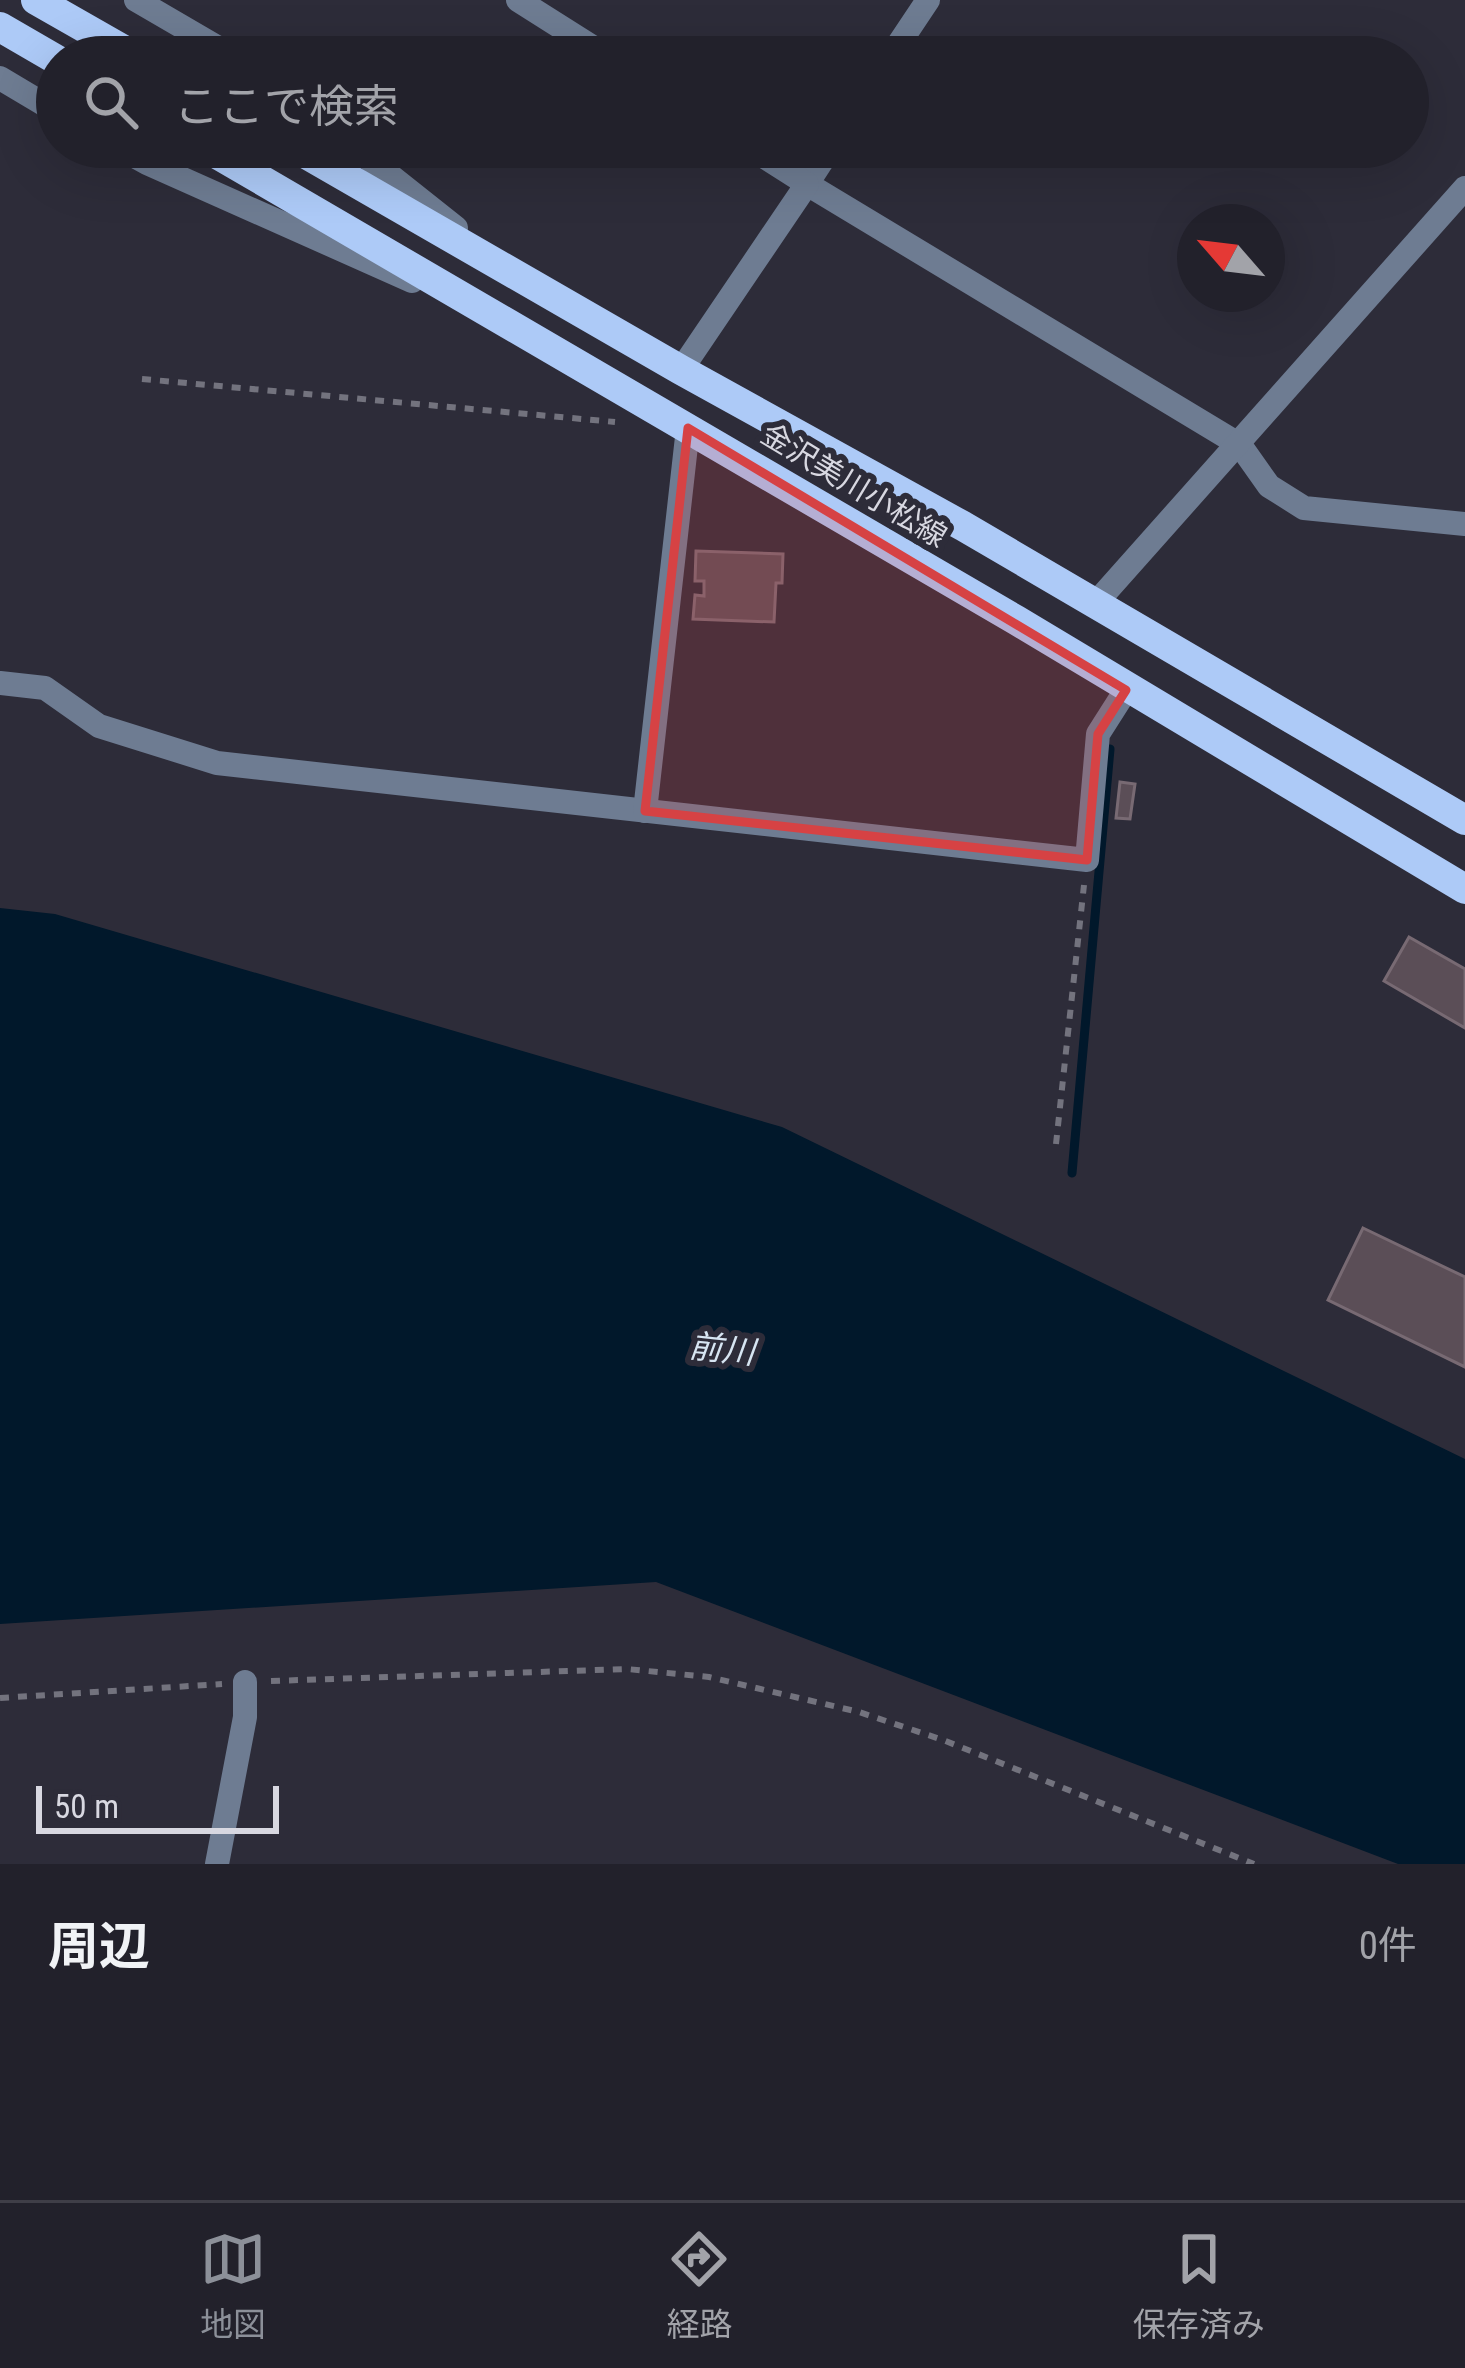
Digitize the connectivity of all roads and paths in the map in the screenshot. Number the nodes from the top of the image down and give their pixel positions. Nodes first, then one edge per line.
1 (36, 0) edge
2 (136, 0) edge
3 (518, 0) edge
4 (928, 0) edge
5 (0, 27) edge
6 (99, 36) edge
7 (198, 36) edge
8 (575, 36) edge
9 (904, 36) edge
10 (36, 48) edge
11 (0, 79) edge
12 (36, 100) edge
13 (156, 168) edge
14 (240, 168) edge
15 (331, 168) edge
16 (380, 168) edge
17 (782, 168) edge
18 (817, 168) edge
19 (807, 184) junction
20 (1465, 188) edge
21 (507, 269) junction
22 (480, 310) junction
23 (681, 370) junction
24 (142, 379) dead end
25 (624, 423) dead end
26 (688, 428) junction
27 (1240, 445) junction
28 (1465, 524) edge
29 (1095, 604) junction
30 (0, 683) edge
31 (1126, 690) junction
32 (645, 811) junction
33 (1465, 820) edge
34 (1087, 860) junction
35 (1465, 889) edge
36 (1056, 1144) dead end
37 (245, 1682) junction
38 (0, 1698) edge
39 (217, 1864) edge
40 (1254, 1864) edge

1 - 6 main road
2 - 7 street
3 - 8 street
4 - 9 street
5 - 10 main road
11 - 12 street
13 - 22 street
14 - 22 main road, 金沢美川小松線
15 - 21 main road, 金沢美川小松線
16 - 21 street
17 - 19 street
18 - 19 street
19 - 23 street
19 - 27 street
20 - 27 street
21 - 23 main road, 金沢美川小松線
22 - 26 main road, 金沢美川小松線
23 - 29 main road, 金沢美川小松線
24 - 25 path
26 - 31 main road, 金沢美川小松線
26 - 32 street
27 - 28 street
27 - 29 street
29 - 33 main road, 金沢美川小松線
30 - 32 street
31 - 34 street
31 - 35 main road, 金沢美川小松線
32 - 34 street
34 - 36 path
37 - 38 path
37 - 39 street
37 - 40 path

